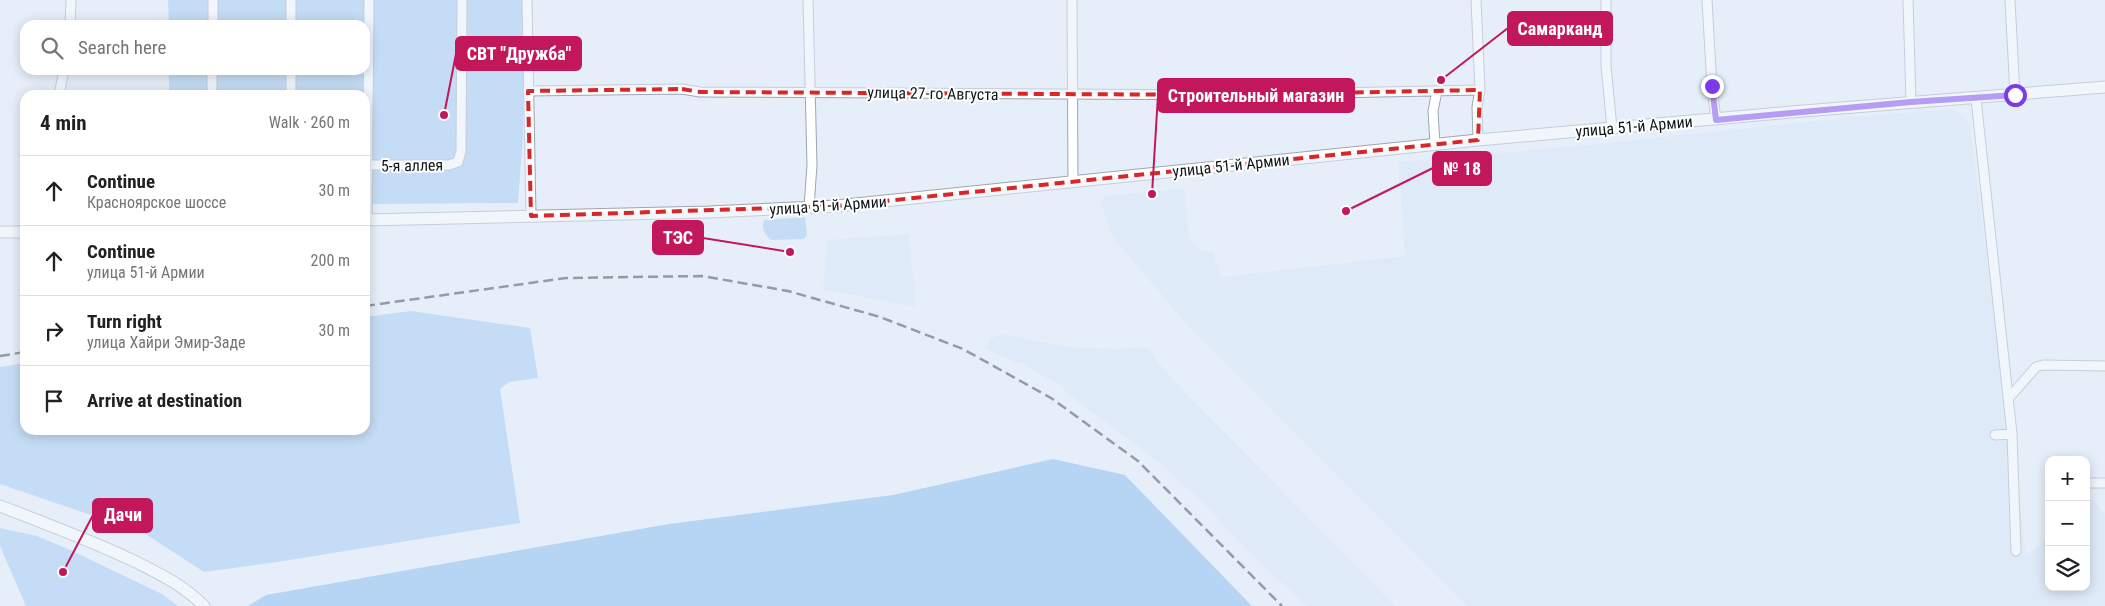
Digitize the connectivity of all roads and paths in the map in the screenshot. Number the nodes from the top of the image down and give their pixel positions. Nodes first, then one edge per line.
1 (71, 0) edge
2 (213, 0) edge
3 (291, 0) edge
4 (369, 0) edge
5 (462, 0) edge
6 (527, 0) edge
7 (808, 0) edge
8 (1072, 0) edge
9 (1476, 0) edge
10 (1606, 0) edge
11 (1707, 0) edge
12 (1908, 0) edge
13 (2010, 0) edge
14 (70, 20) edge
15 (213, 20) edge
16 (291, 20) edge
17 (369, 20) edge
18 (63, 75) edge
19 (212, 75) edge
20 (291, 75) edge
21 (368, 75) edge
22 (2105, 87) edge
23 (60, 90) edge
24 (212, 90) edge
25 (290, 90) edge
26 (367, 90) edge
27 (1480, 90) junction
28 (528, 91) junction
29 (1437, 91) junction
30 (809, 92) junction
31 (1073, 94) junction
32 (2015, 95) junction
33 (1976, 99) junction
34 (1911, 102) junction
35 (1716, 120) junction
36 (1612, 128) junction
37 (1478, 140) junction
38 (1435, 145) junction
39 (370, 165) edge
40 (1073, 181) junction
41 (808, 207) junction
42 (530, 216) junction
43 (370, 220) edge
44 (0, 232) edge
45 (20, 232) edge
46 (2105, 366) edge
47 (2008, 399) junction
48 (2012, 434) junction
49 (1995, 435) dead end
50 (2090, 483) edge
51 (2105, 483) edge
52 (0, 506) edge
53 (2016, 551) dead end
54 (204, 606) edge

1 - 14 street
2 - 15 street
3 - 16 street
4 - 17 street
5 - 39 street, 5-я аллея
6 - 28 street
7 - 30 street
8 - 31 street
9 - 27 street
10 - 36 street
11 - 35 street
12 - 34 street
13 - 32 street
18 - 23 street
19 - 24 street
20 - 25 street
21 - 26 street
22 - 32 main road, улица 51-й Армии
27 - 29 street, улица 27-го Августа
27 - 37 street
28 - 30 street, улица 27-го Августа
28 - 42 street
29 - 31 street, улица 27-го Августа
29 - 38 street
30 - 31 street, улица 27-го Августа
30 - 41 street
31 - 40 street
32 - 33 main road, улица 51-й Армии
33 - 34 main road, улица 51-й Армии
33 - 47 street
34 - 35 main road, улица 51-й Армии
35 - 36 main road, улица 51-й Армии
36 - 37 main road, улица 51-й Армии
37 - 38 main road, улица 51-й Армии
38 - 40 main road, улица 51-й Армии
40 - 41 main road, улица 51-й Армии
41 - 42 main road, улица 51-й Армии
42 - 43 main road, улица 51-й Армии
44 - 45 main road
46 - 47 street
47 - 48 street
48 - 49 street
48 - 53 street
50 - 51 street
52 - 54 main road

